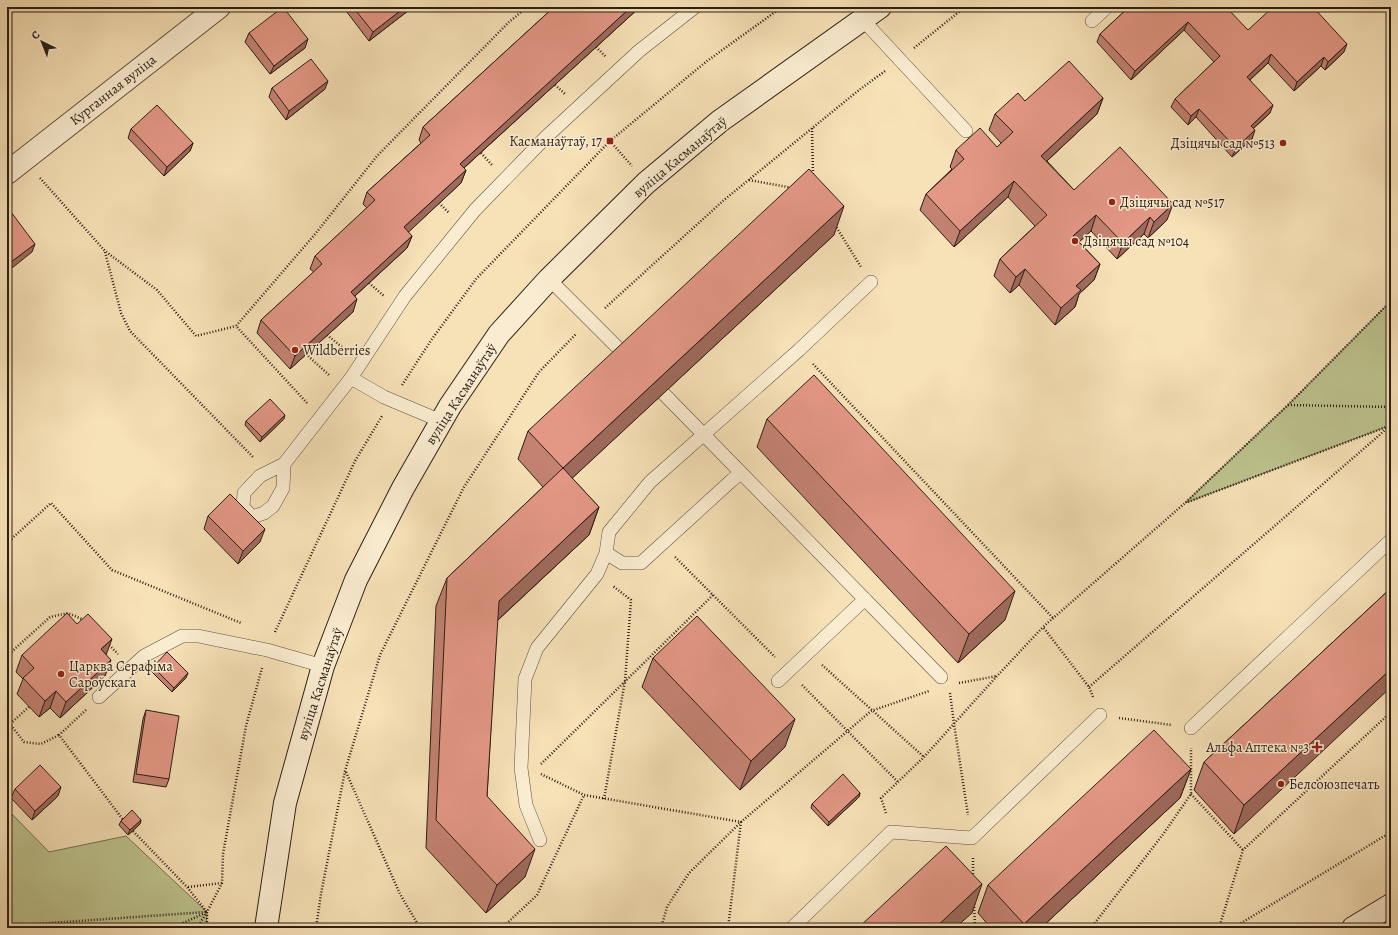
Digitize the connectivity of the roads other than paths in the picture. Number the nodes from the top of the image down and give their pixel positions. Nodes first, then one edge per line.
1 (219, 7) edge
2 (695, 7) edge
3 (880, 7) edge
4 (1107, 7) edge
5 (863, 20) junction
6 (1092, 21) dead end
7 (966, 131) dead end
8 (15, 166) edge
9 (549, 279) junction
10 (871, 282) road end
11 (627, 357) edge
12 (351, 378) junction
13 (663, 393) edge
14 (441, 421) junction
15 (704, 435) junction
16 (284, 464) junction
17 (741, 473) junction
18 (1391, 540) edge
19 (606, 553) junction
20 (865, 599) junction
21 (323, 666) junction
22 (778, 681) dead end
23 (945, 681) road end
24 (99, 697) road end
25 (1100, 715) road end
26 (1191, 728) road end
27 (540, 840) dead end
28 (1391, 905) edge
29 (266, 928) edge
30 (792, 928) edge
31 (1353, 928) edge

1 - 8 street, Курганная вуліца
2 - 12 lane
3 - 5 street, вуліца Касманаўтаў
4 - 6 lane
5 - 7 lane
5 - 9 street, вуліца Касманаўтаў
9 - 11 lane
9 - 14 street, вуліца Касманаўтаў
10 - 15 lane
12 - 14 lane
12 - 16 lane
13 - 15 lane
14 - 21 street, вуліца Касманаўтаў
15 - 17 lane
15 - 19 lane
16 - 16 lane
17 - 19 lane
17 - 20 lane
18 - 26 lane
19 - 27 lane
20 - 22 lane
20 - 23 lane
21 - 24 lane
21 - 29 street, вуліца Касманаўтаў
25 - 30 lane
28 - 31 street

